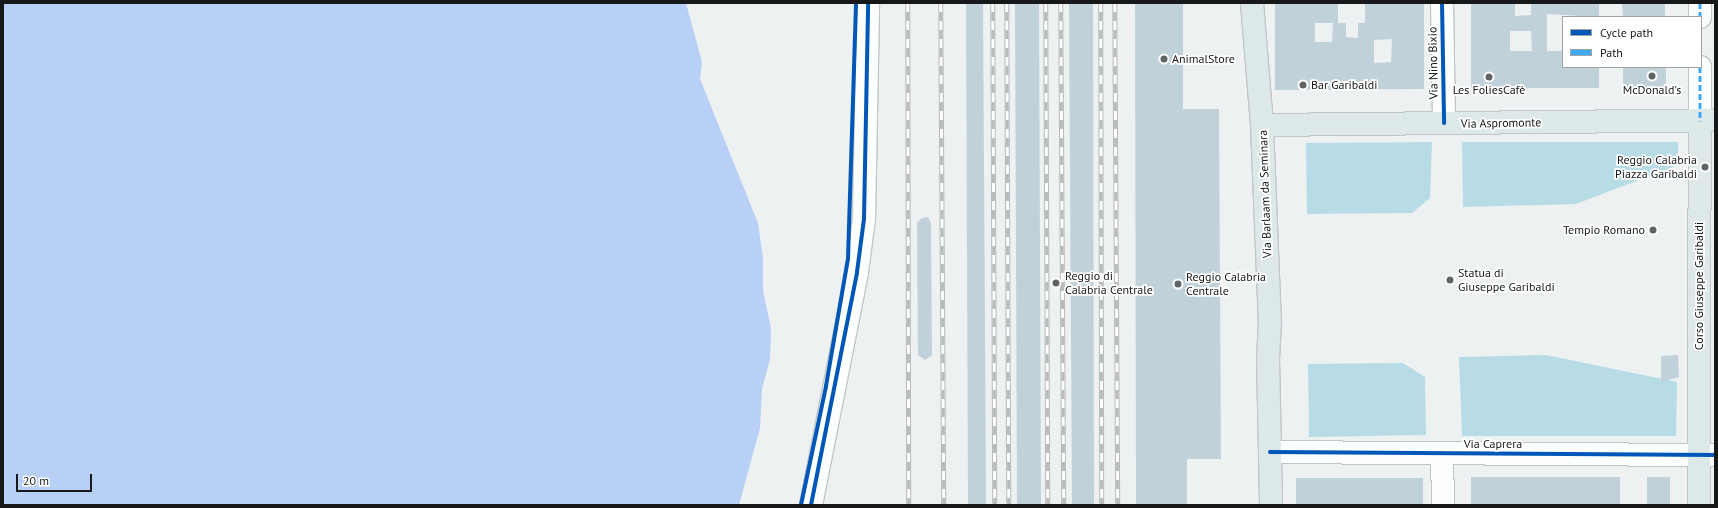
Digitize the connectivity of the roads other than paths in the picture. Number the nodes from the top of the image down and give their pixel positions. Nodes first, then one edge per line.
1 (868, 3) edge
2 (1252, 3) edge
3 (1442, 3) edge
4 (1700, 3) edge
5 (1700, 16) edge
6 (1700, 68) edge
7 (1708, 121) edge
8 (1444, 123) junction
9 (1262, 125) junction
10 (1270, 452) junction
11 (1442, 453) junction
12 (1706, 455) edge
13 (812, 505) edge
14 (1271, 505) edge
15 (1443, 505) edge
16 (1699, 505) edge

1 - 13 street
2 - 9 main road, Via Barlaam da Seminara
3 - 8 street, Via Nino Bixio
4 - 5 street
6 - 7 street, Corso Giuseppe Garibaldi
7 - 8 main road, Via Aspromonte
7 - 12 main road, Corso Giuseppe Garibaldi
8 - 9 main road, Via Aspromonte
9 - 10 main road, Via Barlaam da Seminara
10 - 11 street, Via Caprera
10 - 14 main road, Via Barlaam da Seminara
11 - 12 street, Via Caprera
11 - 15 street
12 - 16 main road, Corso Giuseppe Garibaldi

